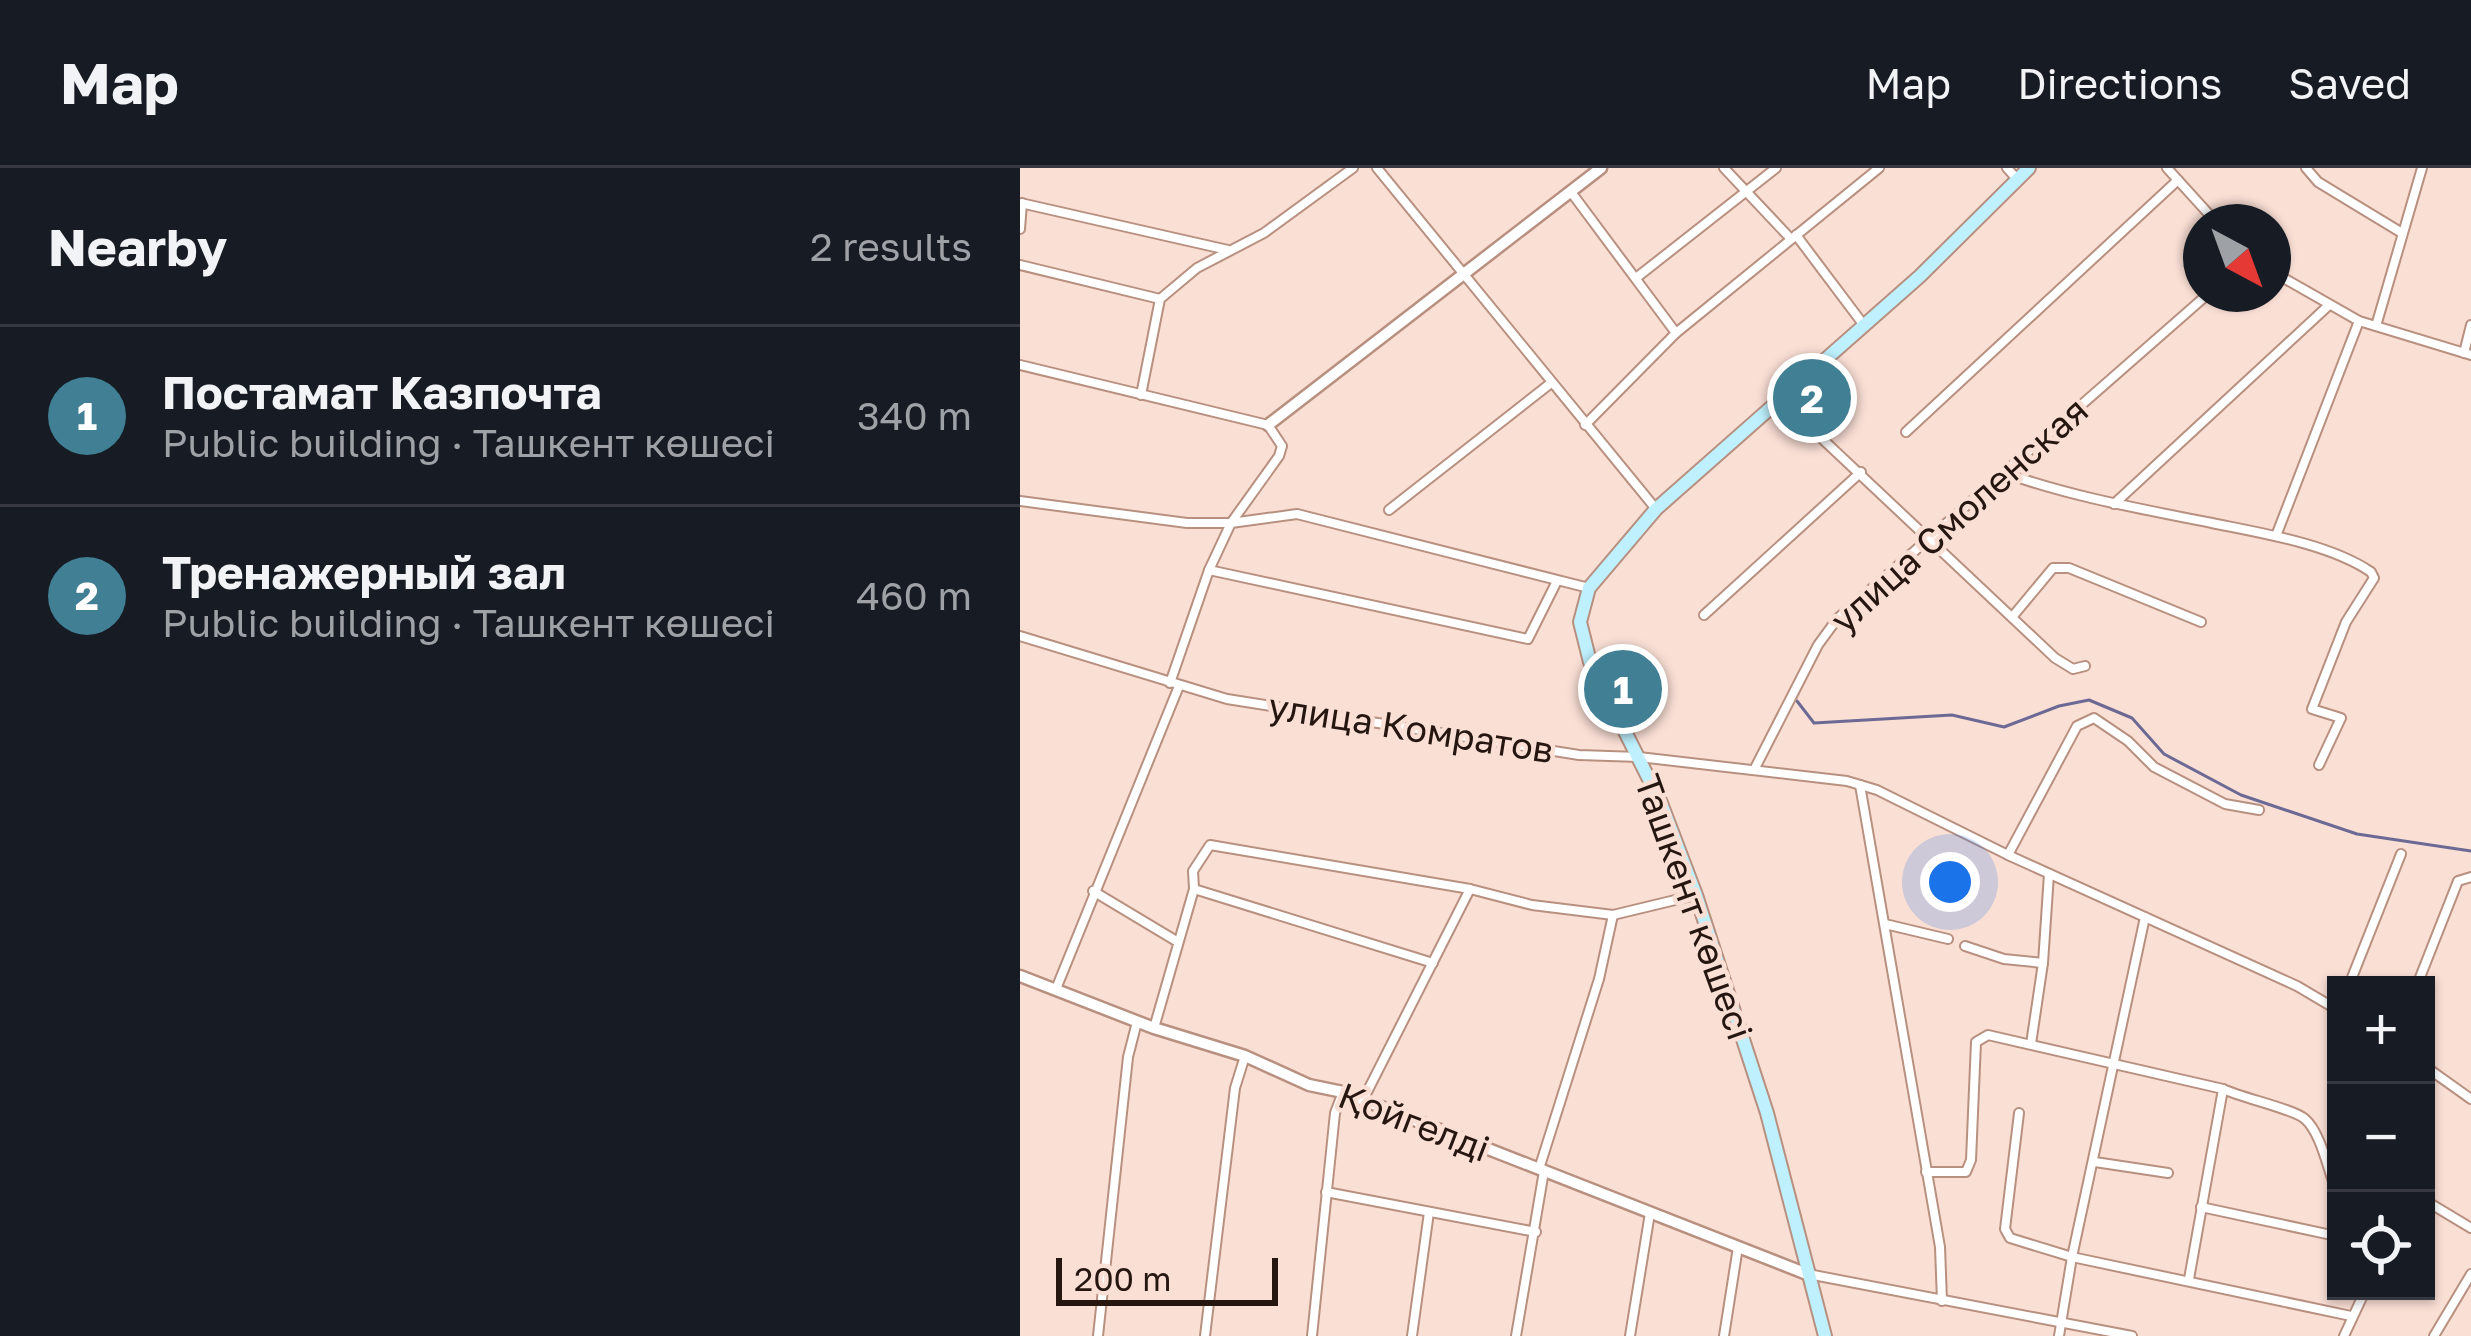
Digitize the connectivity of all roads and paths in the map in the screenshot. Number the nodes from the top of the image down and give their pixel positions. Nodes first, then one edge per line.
1 (1353, 168) edge
2 (1377, 168) edge
3 (1601, 168) edge
4 (1724, 168) edge
5 (1776, 168) edge
6 (1880, 168) edge
7 (2029, 168) edge
8 (2306, 168) edge
9 (2422, 168) edge
10 (2173, 172) edge
11 (2012, 174) edge
12 (1571, 192) junction
13 (1744, 193) junction
14 (1023, 203) edge
15 (2201, 204) edge
16 (1020, 229) edge
17 (2402, 232) junction
18 (1794, 237) junction
19 (1230, 250) junction
20 (1020, 265) edge
21 (1465, 274) junction
22 (1636, 278) junction
23 (2291, 283) edge
24 (1160, 299) junction
25 (2328, 306) junction
26 (2187, 312) edge
27 (2359, 321) junction
28 (1864, 325) junction
29 (2471, 325) edge
30 (2375, 326) junction
31 (1676, 333) junction
32 (2468, 354) edge
33 (1020, 365) edge
34 (1551, 382) junction
35 (1141, 395) junction
36 (1780, 399) junction
37 (1585, 424) junction
38 (1268, 425) junction
39 (1906, 432) dead end
40 (1861, 472) junction
41 (2003, 472) junction
42 (1020, 502) edge
43 (2114, 504) junction
44 (1656, 509) junction
45 (1389, 510) dead end
46 (1231, 523) junction
47 (2276, 536) junction
48 (1926, 539) junction
49 (1209, 570) junction
50 (1557, 583) junction
51 (1589, 588) junction
52 (1704, 615) dead end
53 (2013, 616) junction
54 (2201, 622) dead end
55 (1020, 636) edge
56 (2085, 667) dead end
57 (1174, 684) junction
58 (1639, 757) junction
59 (2319, 765) dead end
60 (1754, 770) junction
61 (1860, 785) junction
62 (2259, 810) dead end
63 (2401, 854) dead end
64 (2008, 855) junction
65 (2049, 874) junction
66 (2471, 877) edge
67 (1194, 889) junction
68 (1470, 890) junction
69 (1094, 891) junction
70 (1696, 895) junction
71 (1613, 915) junction
72 (2145, 917) junction
73 (1885, 924) junction
74 (1948, 939) dead end
75 (1178, 942) junction
76 (1965, 946) dead end
77 (1433, 963) junction
78 (2043, 963) junction
79 (1020, 976) edge
80 (2353, 976) edge
81 (2421, 976) edge
82 (1055, 989) junction
83 (2327, 1004) edge
84 (1137, 1022) junction
85 (1154, 1028) junction
86 (2031, 1044) junction
87 (1244, 1056) junction
88 (2116, 1064) junction
89 (2435, 1073) edge
90 (2223, 1090) junction
91 (1343, 1092) junction
92 (2471, 1099) edge
93 (1363, 1100) junction
94 (2019, 1113) dead end
95 (2095, 1162) junction
96 (2327, 1168) edge
97 (1541, 1170) junction
98 (1926, 1172) junction
99 (2168, 1173) dead end
100 (1326, 1192) junction
101 (2201, 1207) junction
102 (2435, 1207) edge
103 (1429, 1212) junction
104 (1650, 1213) junction
105 (2471, 1228) edge
106 (1536, 1232) junction
107 (2327, 1233) edge
108 (1738, 1247) junction
109 (2072, 1257) junction
110 (1807, 1274) junction
111 (2471, 1274) edge
112 (2188, 1279) junction
113 (2360, 1300) edge
114 (1942, 1301) junction
115 (2351, 1316) junction
116 (2062, 1323) junction
117 (1097, 1336) edge
118 (1205, 1336) edge
119 (1312, 1336) edge
120 (1412, 1336) edge
121 (1516, 1336) edge
122 (1630, 1336) edge
123 (1724, 1336) edge
124 (1825, 1336) edge
125 (2059, 1336) edge
126 (2132, 1336) edge
127 (2344, 1336) edge
128 (2434, 1336) edge

1 - 19 street
2 - 21 street
3 - 12 street
4 - 13 street
5 - 13 street
6 - 18 street
7 - 11 main road
8 - 17 street
9 - 17 street
10 - 15 street
10 - 39 street
11 - 28 main road
12 - 21 street
12 - 22 street
13 - 18 street
13 - 22 street
14 - 16 street
14 - 19 street
17 - 30 street
18 - 28 street
18 - 31 street
19 - 24 street
20 - 24 street
21 - 34 street
21 - 38 street
22 - 31 street
23 - 25 street
24 - 35 street
25 - 27 street
25 - 43 street
26 - 41 street, улица Смоленская
27 - 30 street
27 - 47 street
28 - 36 main road
29 - 32 street
30 - 32 street
31 - 37 street
33 - 35 street
34 - 37 street
34 - 45 street
35 - 38 street
36 - 40 street
36 - 44 main road
37 - 44 street
38 - 46 street
40 - 48 street
40 - 52 street
41 - 43 street
41 - 48 street, улица Смоленская
42 - 46 street
43 - 47 street
44 - 51 main road
46 - 49 street
46 - 50 street
47 - 59 street
48 - 53 street
48 - 60 street, улица Смоленская
49 - 50 street
49 - 57 street
50 - 51 street
51 - 58 main road, Ташкент көшесі
53 - 54 street
53 - 56 street
55 - 57 street, улица Комратов
57 - 58 street, улица Комратов
57 - 69 street
58 - 60 street, улица Комратов
58 - 70 main road, Ташкент көшесі
60 - 61 street, улица Комратов
61 - 64 street, улица Комратов
61 - 73 street
62 - 64 street
63 - 80 street
64 - 65 street, улица Комратов
65 - 72 street, улица Комратов
65 - 78 street
66 - 81 street
67 - 68 street
67 - 75 street
67 - 77 street
68 - 71 street
68 - 77 street
69 - 75 street
69 - 82 street
70 - 71 street
70 - 110 main road, Ташкент көшесі
71 - 97 street
72 - 83 street, улица Комратов
72 - 88 street
73 - 74 street
73 - 98 street
75 - 85 street
76 - 78 street
77 - 93 street
78 - 86 street
79 - 82 street, Қойгелді
82 - 84 street, Қойгелді
84 - 85 street, Қойгелді
84 - 117 street
85 - 87 street, Қойгелді
86 - 88 street
86 - 98 street
87 - 91 street, Қойгелді
87 - 118 street
88 - 90 street
88 - 95 street
89 - 92 street
90 - 96 street
90 - 101 street
91 - 93 street, Қойгелді
91 - 100 street
93 - 97 street, Қойгелді
94 - 109 street
95 - 99 street
95 - 109 street
97 - 104 street, Қойгелді
97 - 106 street
98 - 114 street
100 - 103 street
100 - 119 street
101 - 107 street
101 - 112 street
102 - 105 street
103 - 106 street
103 - 120 street
104 - 108 street, Қойгелді
104 - 122 street
106 - 121 street
108 - 110 street, Қойгелді
108 - 123 street
109 - 112 street
109 - 116 street
110 - 114 street
110 - 124 main road, Ташкент көшесі
111 - 128 street
112 - 115 street
113 - 115 street
114 - 116 street
115 - 127 street
116 - 125 street
116 - 126 street

